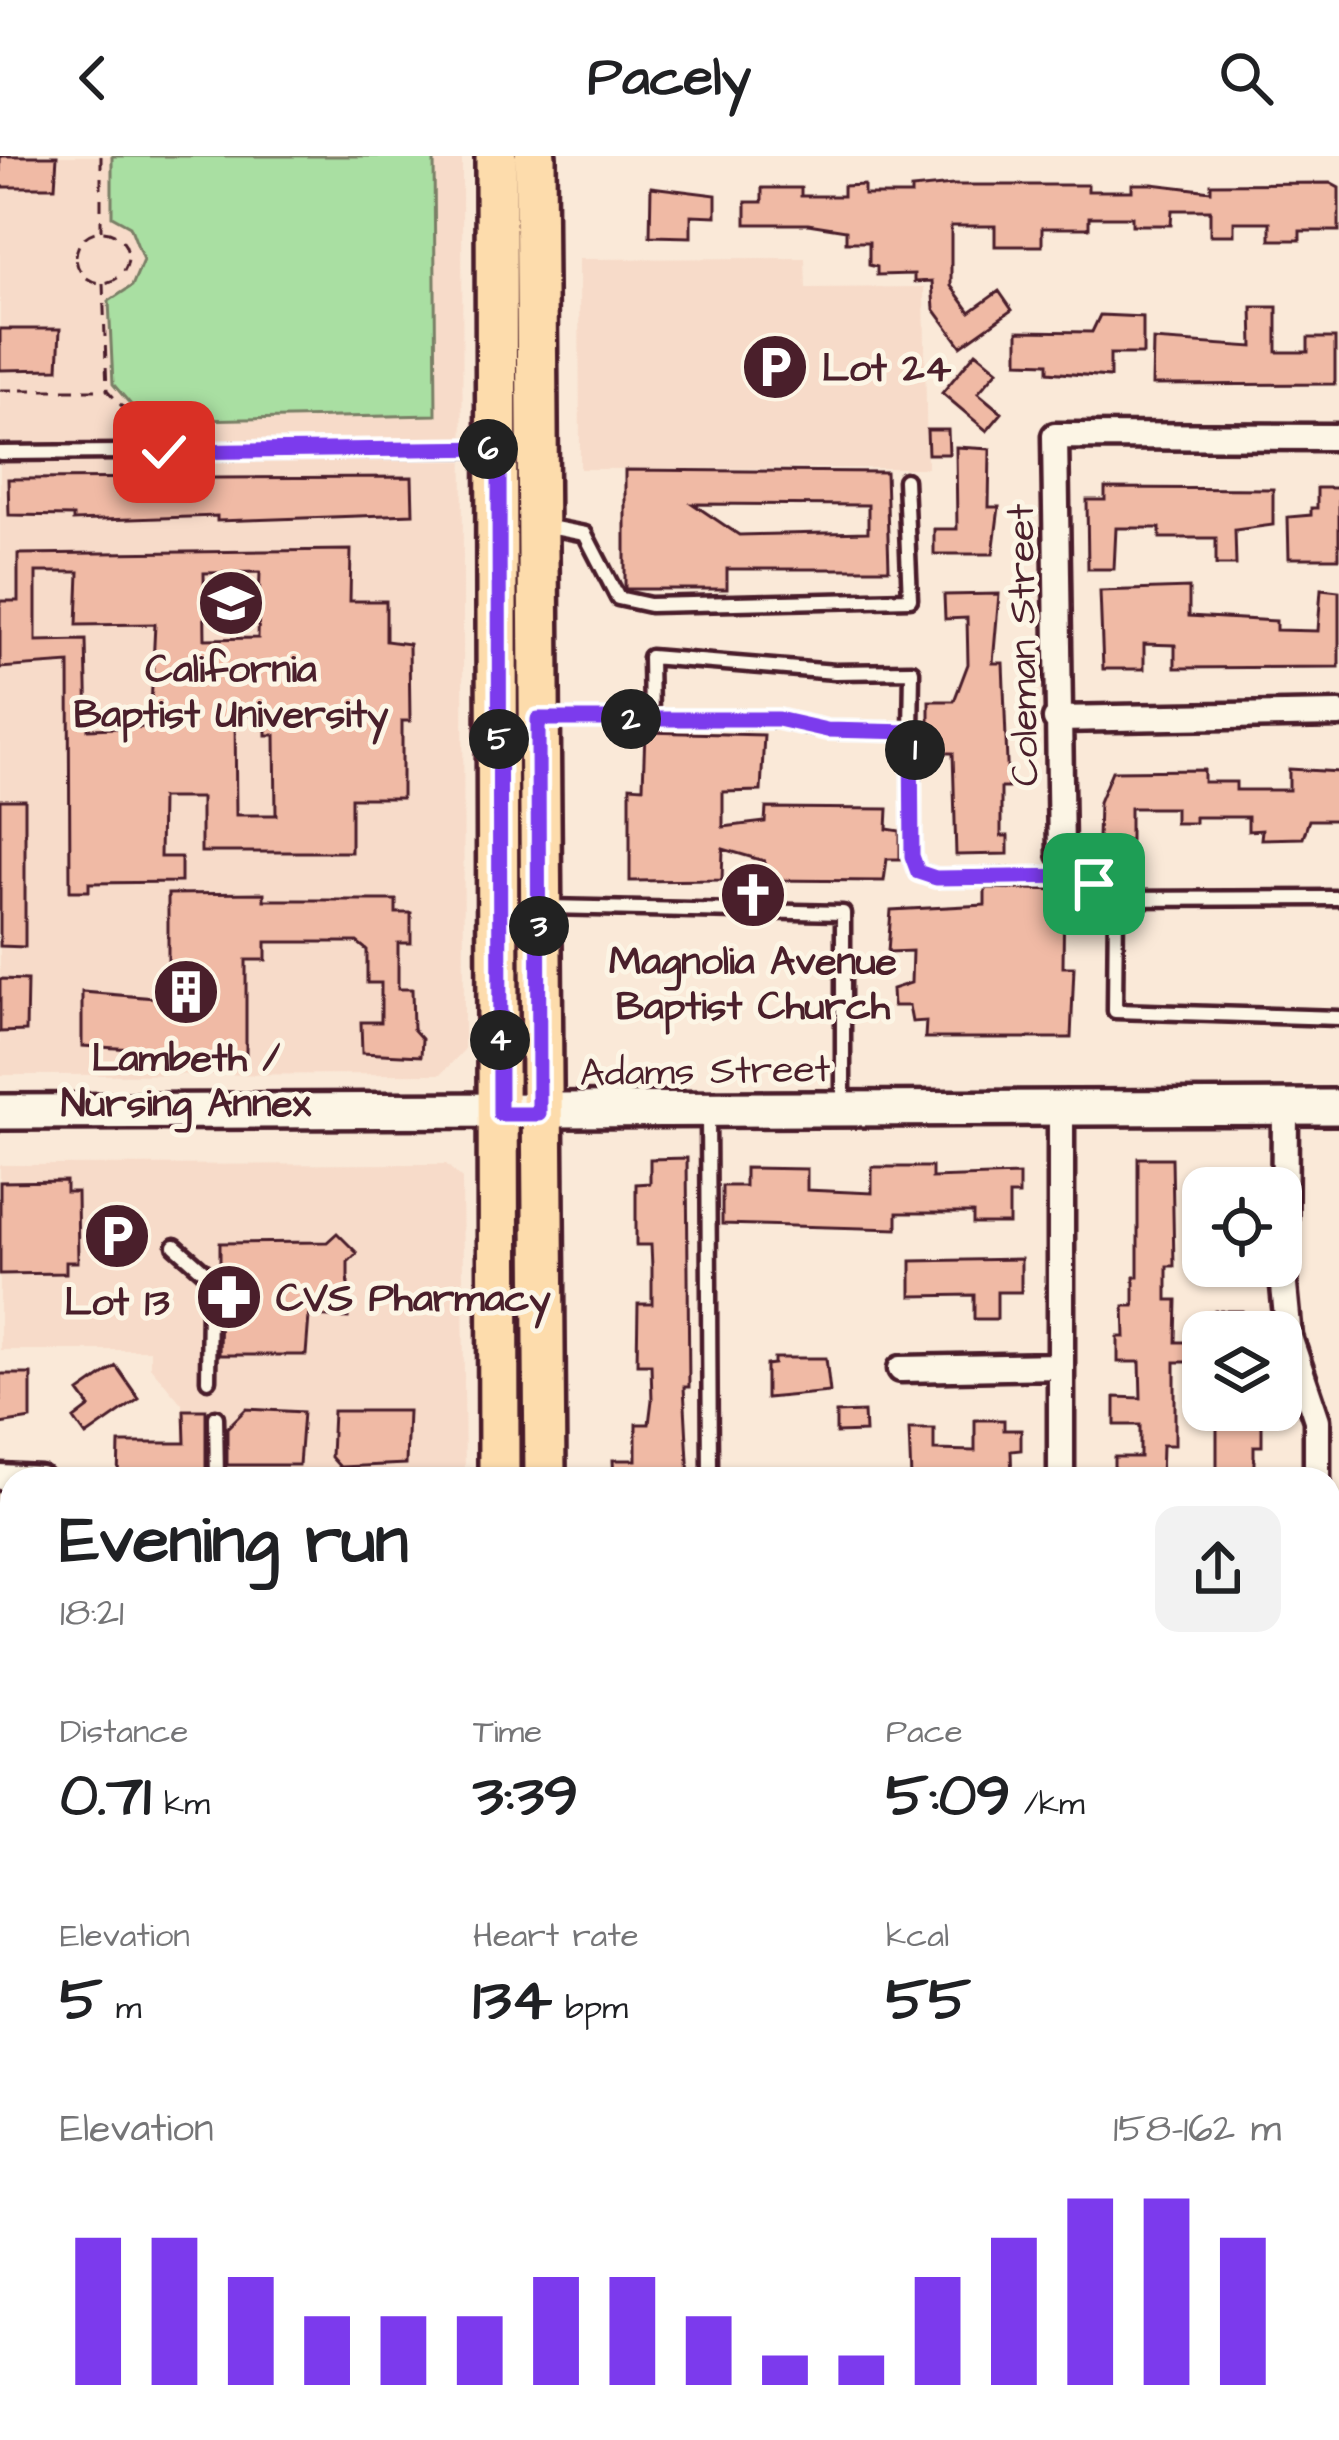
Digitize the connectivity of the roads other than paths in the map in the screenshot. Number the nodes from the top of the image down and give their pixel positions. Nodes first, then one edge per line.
1 (496, 156) edge
2 (535, 156) edge
3 (1339, 436) edge
4 (499, 448) junction
5 (0, 453) edge
6 (905, 480) dead end
7 (537, 525) junction
8 (1339, 714) edge
9 (1056, 718) junction
10 (538, 719) junction
11 (651, 719) junction
12 (911, 732) junction
13 (1061, 854) dead end
14 (1117, 898) junction
15 (1339, 898) edge
16 (538, 907) junction
17 (1339, 1018) edge
18 (1285, 1107) junction
19 (1339, 1107) edge
20 (1061, 1108) junction
21 (843, 1109) junction
22 (708, 1110) junction
23 (0, 1112) edge
24 (520, 1114) junction
25 (175, 1246) dead end
26 (209, 1285) dead end
27 (209, 1303) dead end
28 (1059, 1366) junction
29 (902, 1369) dead end
30 (208, 1379) dead end
31 (216, 1417) dead end
32 (1328, 1420) edge
33 (217, 1467) edge
34 (500, 1467) edge
35 (543, 1467) edge
36 (710, 1467) edge
37 (1061, 1467) edge
38 (1319, 1467) edge

1 - 4 main road
2 - 7 main road
3 - 9 street, Coleman Street
4 - 5 lane
4 - 24 main road
6 - 7 lane
7 - 10 main road
8 - 9 street
9 - 13 street, Coleman Street
10 - 11 lane
10 - 16 main road
11 - 12 lane
11 - 12 lane
12 - 14 lane
14 - 15 lane
14 - 17 lane
16 - 21 lane
16 - 24 main road
18 - 19 main road, Adams Street
18 - 20 main road, Adams Street
18 - 32 street
20 - 21 main road, Adams Street
20 - 28 street
21 - 22 main road, Adams Street
22 - 24 main road, Adams Street
22 - 36 lane
23 - 24 main road, Adams Street
24 - 34 main road
24 - 35 main road
25 - 26 lane
27 - 30 lane
28 - 29 street
28 - 37 street
31 - 33 lane
32 - 38 street

